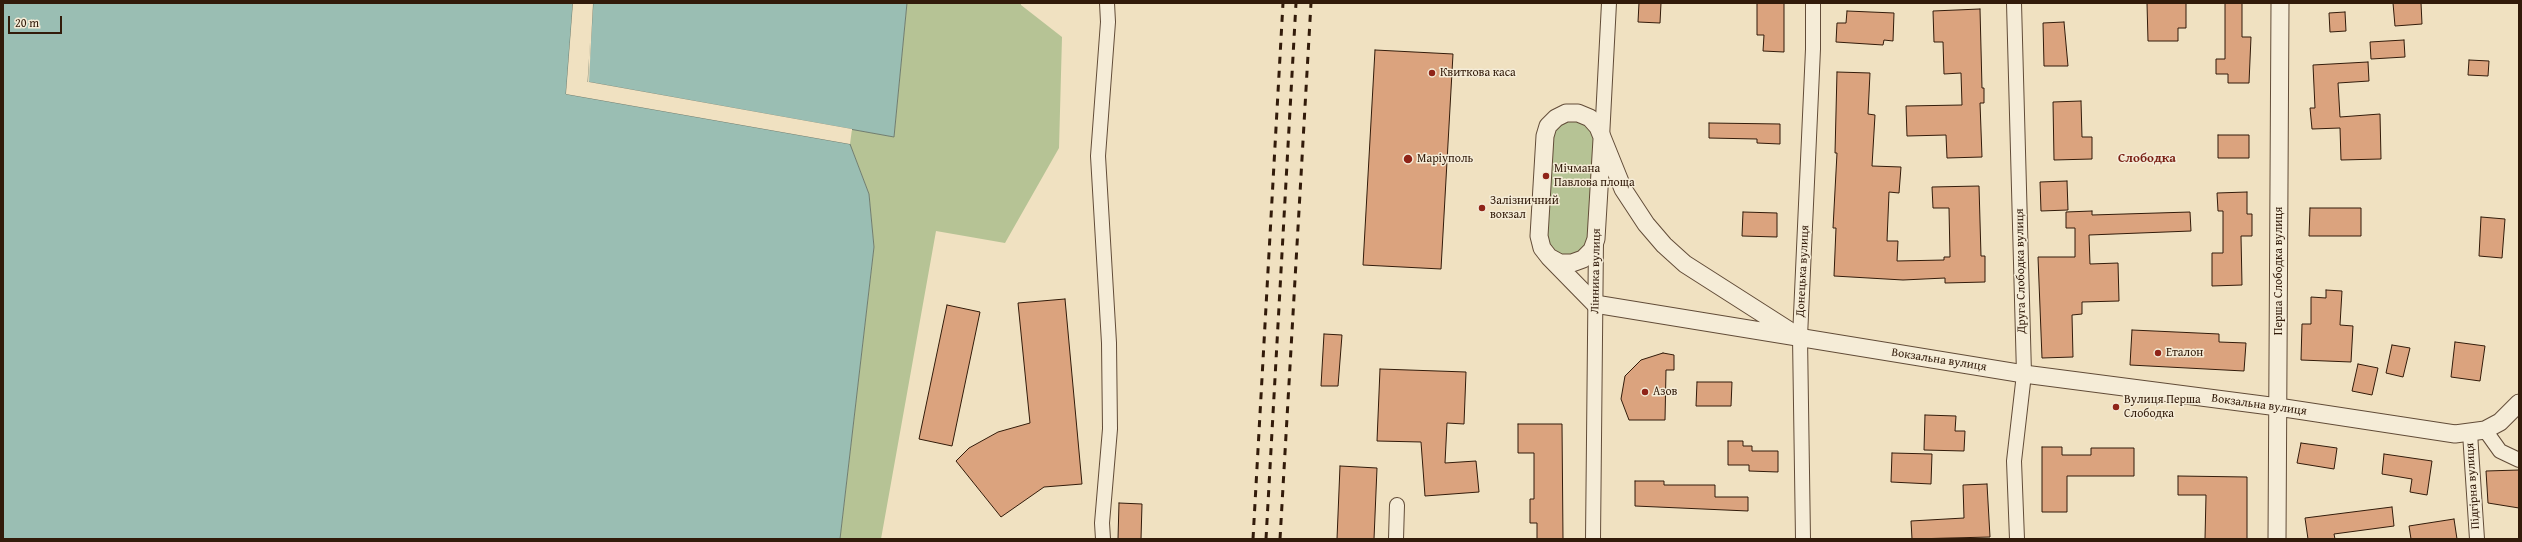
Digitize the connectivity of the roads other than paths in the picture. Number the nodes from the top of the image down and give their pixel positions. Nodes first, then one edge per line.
1 (1106, 3) edge
2 (1609, 3) edge
3 (1814, 3) edge
4 (2014, 3) edge
5 (2280, 3) edge
6 (1578, 113) junction
7 (1603, 114) junction
8 (1602, 139) junction
9 (1596, 239) junction
10 (1549, 257) junction
11 (1595, 304) junction
12 (1800, 337) junction
13 (2024, 374) junction
14 (2519, 403) edge
15 (2278, 407) junction
16 (2478, 432) junction
17 (2519, 460) edge
18 (1398, 505) dead end
19 (1103, 539) edge
20 (1396, 539) edge
21 (1593, 539) edge
22 (1803, 539) edge
23 (2017, 539) edge
24 (2277, 539) edge
25 (2477, 539) edge

1 - 19 street
2 - 7 street, Лінника вулиця
3 - 12 street, Донецька вулиця
4 - 13 street, Друга Слободка вулиця
5 - 15 street, Перша Слободка вулиця
6 - 7 street
6 - 8 street, Вокзальна вулиця
6 - 10 street
7 - 8 street, Лінника вулиця
8 - 9 street, Лінника вулиця
8 - 12 street, Вокзальна вулиця
9 - 10 street
9 - 11 street, Лінника вулиця
10 - 11 street
11 - 12 street, Вокзальна вулиця
11 - 21 street, Лінника вулиця
12 - 13 street, Вокзальна вулиця
12 - 22 street, Донецька вулиця
13 - 15 street, Вокзальна вулиця
13 - 23 street, Друга Слободка вулиця
14 - 16 street
15 - 16 street, Вокзальна вулиця
15 - 24 street, Перша Слободка вулиця
16 - 17 street
16 - 25 street, Підгірна вулиця
18 - 20 street

